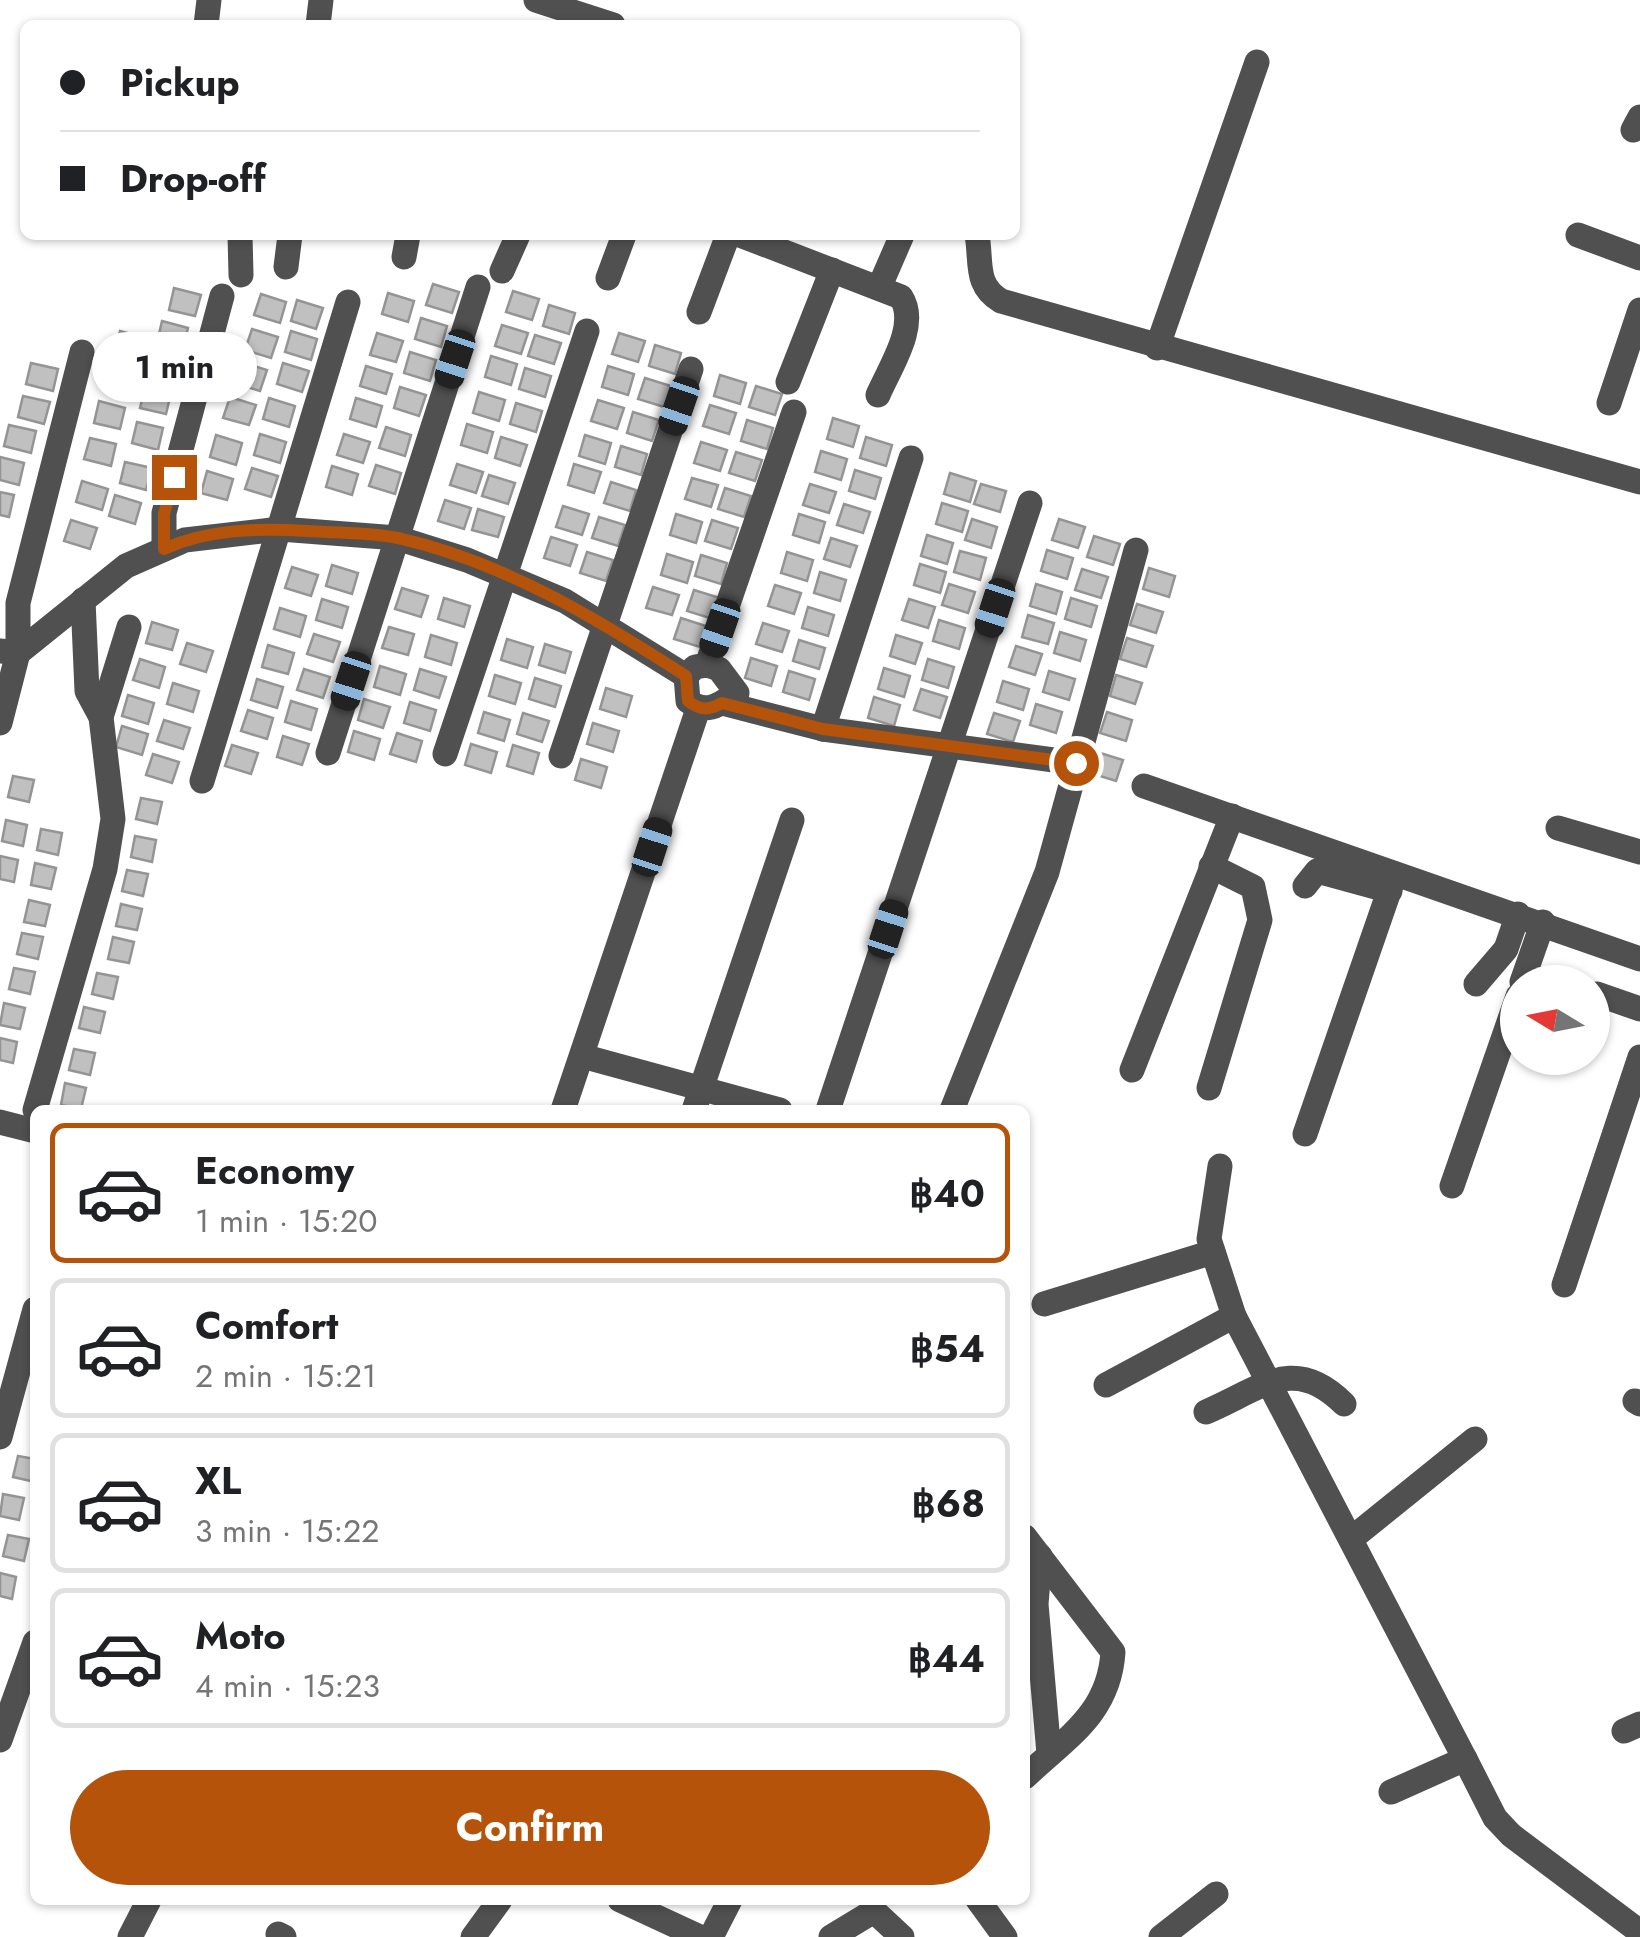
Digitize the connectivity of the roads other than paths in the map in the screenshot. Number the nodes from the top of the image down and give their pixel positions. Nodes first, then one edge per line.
1 (547, 1) edge
2 (598, 20) edge
3 (1258, 62) dead end
4 (1578, 235) dead end
5 (240, 240) edge
6 (289, 240) edge
7 (516, 240) edge
8 (622, 240) edge
9 (726, 240) edge
10 (768, 240) edge
11 (900, 240) edge
12 (978, 240) edge
13 (795, 245) edge
14 (1640, 258) edge
15 (286, 267) dead end
16 (832, 270) junction
17 (502, 271) dead end
18 (241, 275) dead end
19 (608, 278) dead end
20 (478, 288) dead end
21 (878, 288) junction
22 (222, 296) dead end
23 (348, 302) dead end
24 (1640, 310) edge
25 (699, 312) dead end
26 (587, 331) dead end
27 (1157, 348) junction
28 (82, 352) dead end
29 (691, 369) dead end
30 (788, 382) dead end
31 (878, 396) dead end
32 (1609, 402) dead end
33 (794, 412) dead end
34 (911, 458) dead end
35 (1640, 482) edge
36 (1030, 503) dead end
37 (280, 529) junction
38 (397, 538) junction
39 (164, 549) junction
40 (1136, 550) dead end
41 (505, 574) junction
42 (84, 600) junction
43 (605, 624) junction
44 (129, 627) dead end
45 (9, 652) edge
46 (697, 671) junction
47 (710, 706) junction
48 (101, 717) junction
49 (0, 723) edge
50 (823, 729) junction
51 (948, 748) junction
52 (328, 753) dead end
53 (444, 754) dead end
54 (561, 756) dead end
55 (1076, 763) junction
56 (202, 781) dead end
57 (1144, 786) dead end
58 (1232, 816) junction
59 (792, 820) dead end
60 (1558, 828) dead end
61 (1640, 852) edge
62 (1211, 866) junction
63 (1393, 883) junction
64 (1304, 886) dead end
65 (1530, 918) junction
66 (1640, 959) edge
67 (1524, 965) edge
68 (1476, 984) dead end
69 (1610, 998) edge
70 (1640, 1009) edge
71 (1500, 1048) edge
72 (582, 1056) junction
73 (1640, 1057) edge
74 (1132, 1070) dead end
75 (1208, 1088) dead end
76 (697, 1100) edge
77 (38, 1105) edge
78 (565, 1105) edge
79 (738, 1105) edge
80 (830, 1105) edge
81 (954, 1105) edge
82 (30, 1120) edge
83 (0, 1122) edge
84 (1305, 1134) dead end
85 (1220, 1166) dead end
86 (1452, 1186) dead end
87 (1213, 1252) junction
88 (1564, 1285) dead end
89 (1044, 1304) dead end
90 (1234, 1316) junction
91 (30, 1327) edge
92 (1270, 1384) junction
93 (1106, 1385) dead end
94 (1344, 1404) dead end
95 (1206, 1412) dead end
96 (0, 1437) edge
97 (1475, 1439) dead end
98 (1350, 1539) junction
99 (1032, 1546) edge
100 (0, 1663) edge
101 (29, 1683) edge
102 (0, 1740) edge
103 (1049, 1754) junction
104 (1465, 1759) junction
105 (1030, 1771) edge
106 (1390, 1792) dead end
107 (1216, 1894) dead end
108 (146, 1905) edge
109 (496, 1905) edge
110 (631, 1905) edge
111 (727, 1905) edge
112 (982, 1905) edge
113 (1640, 1932) edge
114 (130, 1937) edge
115 (474, 1937) edge
116 (700, 1937) edge
117 (711, 1937) edge
118 (831, 1937) edge
119 (902, 1937) edge
120 (1005, 1937) edge
121 (1161, 1937) edge

1 - 2 street
3 - 27 street
4 - 14 street
5 - 18 street
6 - 15 street
7 - 17 street
8 - 19 street
9 - 25 street
10 - 13 street
11 - 21 street
12 - 27 street
13 - 16 street
16 - 21 street
16 - 30 street
20 - 38 street
21 - 31 street
22 - 39 street
23 - 37 street
24 - 32 street
26 - 41 street
27 - 35 street
28 - 45 street
29 - 43 street
33 - 46 street
34 - 50 street
36 - 51 street
37 - 38 street
37 - 39 street
37 - 56 street
38 - 41 street
38 - 52 street
39 - 42 street
40 - 55 street
41 - 43 street
41 - 53 street
42 - 45 street
42 - 48 street
43 - 46 street
43 - 54 street
44 - 48 street
45 - 49 street
46 - 47 street
46 - 47 street
47 - 50 street
47 - 72 street
48 - 77 street
50 - 51 street
51 - 55 street
51 - 80 street
55 - 81 street
57 - 58 street
58 - 62 street
58 - 63 street
59 - 76 street
60 - 61 street
62 - 74 street
62 - 75 street
63 - 64 street
63 - 65 street
63 - 84 street
65 - 66 street
65 - 67 street
65 - 68 street
69 - 70 street
71 - 86 street
72 - 76 street
72 - 78 street
73 - 88 street
76 - 79 street
82 - 83 street
85 - 87 street
87 - 89 street
87 - 90 street
90 - 92 street
90 - 93 street
91 - 96 street
92 - 94 street
92 - 95 street
92 - 98 street
97 - 98 street
98 - 104 street
99 - 103 street
99 - 103 street
100 - 101 street
101 - 102 street
103 - 105 street
104 - 106 street
104 - 113 street
107 - 121 street
108 - 114 street
109 - 115 street
110 - 116 street
111 - 117 street
112 - 120 street
118 - 119 street

